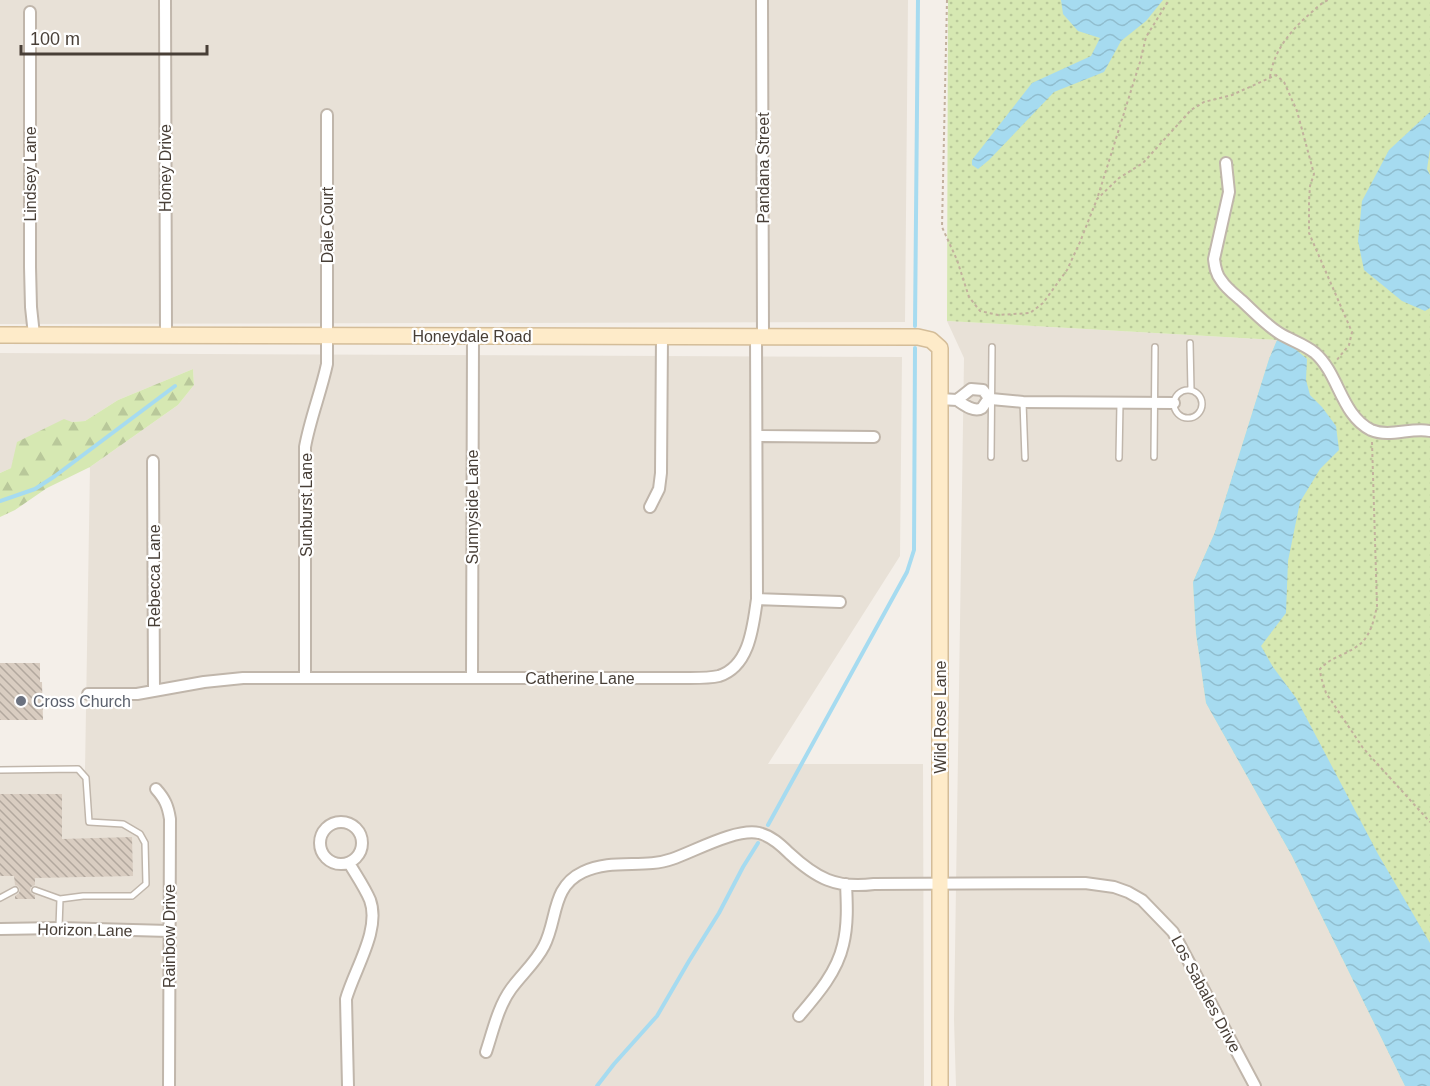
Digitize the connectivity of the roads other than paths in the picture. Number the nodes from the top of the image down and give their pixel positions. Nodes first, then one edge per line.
1 (165, 0) edge
2 (762, 0) edge
3 (30, 12) dead end
4 (327, 115) dead end
5 (1226, 163) dead end
6 (0, 335) edge
7 (34, 335) junction
8 (166, 335) junction
9 (328, 335) junction
10 (473, 336) junction
11 (662, 336) junction
12 (760, 336) junction
13 (1190, 343) dead end
14 (992, 347) dead end
15 (1155, 347) dead end
16 (940, 348) joint
17 (1191, 390) junction
18 (940, 399) junction
19 (990, 399) junction
20 (957, 400) junction
21 (1023, 402) junction
22 (1120, 403) junction
23 (1155, 403) junction
24 (1174, 404) junction
25 (1430, 431) edge
26 (757, 436) junction
27 (874, 437) dead end
28 (991, 457) dead end
29 (1154, 457) dead end
30 (1025, 458) dead end
31 (1119, 458) dead end
32 (153, 461) dead end
33 (650, 507) dead end
34 (757, 599) junction
35 (840, 602) dead end
36 (305, 678) junction
37 (472, 678) junction
38 (154, 691) junction
39 (88, 694) dead end
40 (0, 770) edge
41 (156, 789) dead end
42 (349, 863) dead end
43 (846, 884) junction
44 (940, 884) junction
45 (15, 890) dead end
46 (35, 890) dead end
47 (0, 898) edge
48 (60, 899) junction
49 (59, 928) junction
50 (0, 929) edge
51 (169, 931) junction
52 (799, 1016) dead end
53 (486, 1052) dead end
54 (169, 1086) edge
55 (348, 1086) edge
56 (940, 1086) edge
57 (1255, 1086) edge

1 - 8 street, Honey Drive
2 - 12 street, Pandana Street
3 - 7 street, Lindsey Lane
4 - 9 street, Dale Court
5 - 25 street
6 - 7 street, Honeydale Road
7 - 8 street, Honeydale Road
8 - 9 street, Honeydale Road
9 - 10 street, Honeydale Road
9 - 36 street, Sunburst Lane
10 - 11 street, Honeydale Road
10 - 37 street, Sunnyside Lane
11 - 12 street, Honeydale Road
11 - 33 street
12 - 16 street, Honeydale Road
12 - 26 street, Catherine Lane
13 - 17 lane
14 - 19 lane
15 - 23 lane
16 - 18 street, Wild Rose Lane
17 - 24 lane
17 - 24 lane
18 - 20 street
18 - 44 street, Wild Rose Lane
19 - 20 street
19 - 20 street
19 - 21 street
19 - 28 lane
21 - 22 street
21 - 30 lane
22 - 23 street
22 - 31 lane
23 - 24 street
23 - 29 lane
26 - 27 street
26 - 34 street, Catherine Lane
32 - 38 street, Rebecca Lane
34 - 35 street
34 - 37 street, Catherine Lane
36 - 37 street, Catherine Lane
36 - 38 street, Catherine Lane
38 - 39 street, Catherine Lane
40 - 48 lane
41 - 51 street, Rainbow Drive
42 - 55 street
43 - 44 street, Los Sabales Drive
43 - 52 street
43 - 53 street, Los Sabales Drive
44 - 56 street, Wild Rose Lane
44 - 57 street, Los Sabales Drive
45 - 47 lane
46 - 48 lane
48 - 49 lane
49 - 50 street, Horizon Lane
49 - 51 street, Horizon Lane
51 - 54 street, Rainbow Drive

